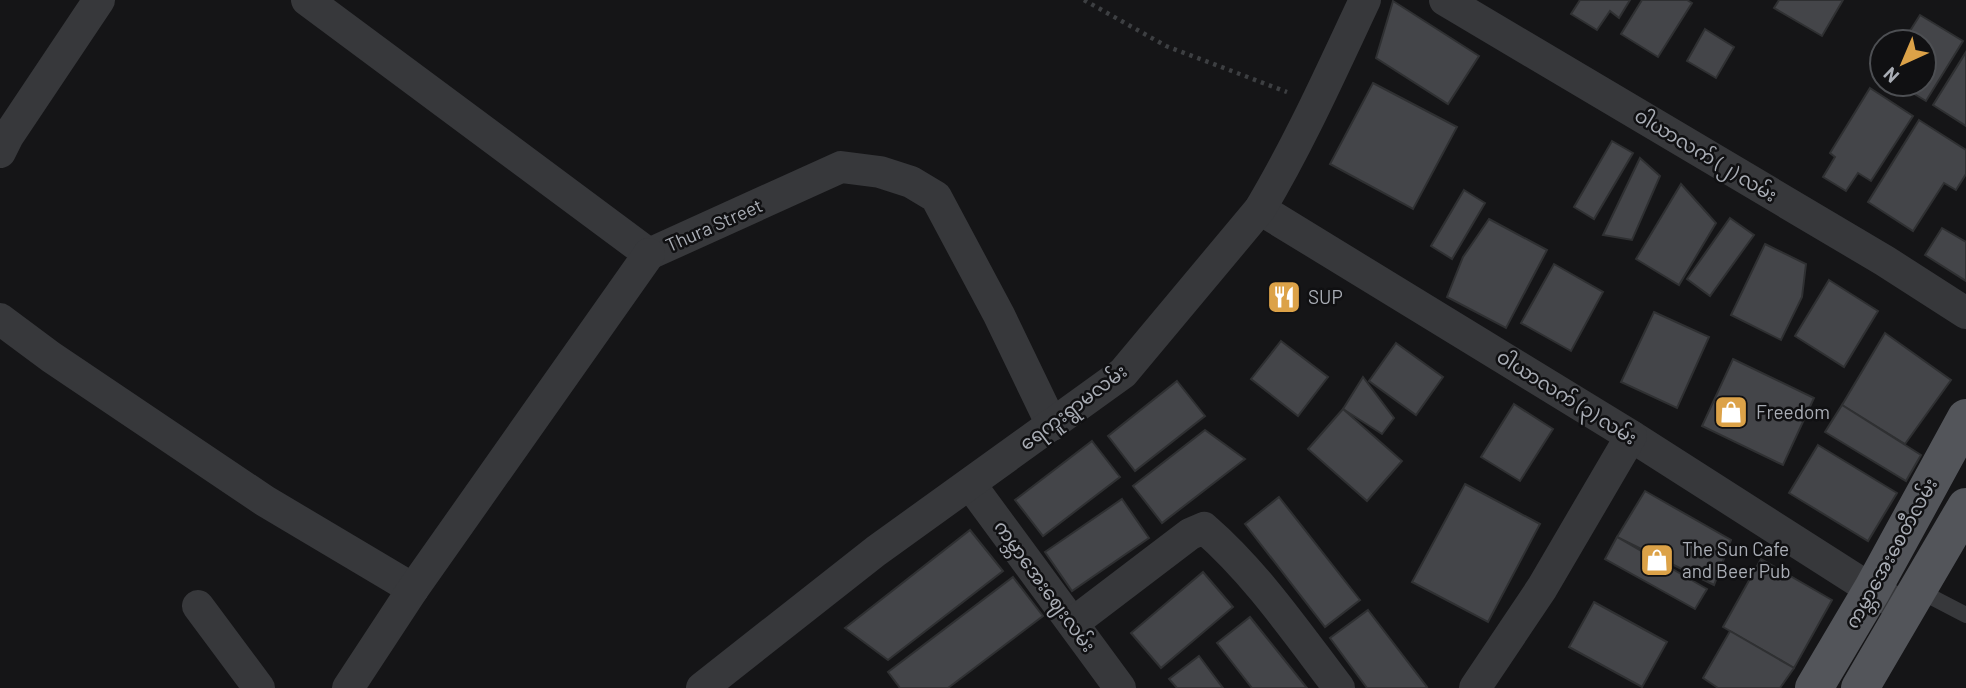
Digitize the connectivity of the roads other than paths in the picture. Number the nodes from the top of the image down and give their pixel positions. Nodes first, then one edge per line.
1 (99, 0) edge
2 (307, 0) edge
3 (1365, 0) edge
4 (1445, 0) edge
5 (0, 152) edge
6 (1260, 208) junction
7 (649, 254) junction
8 (1966, 313) edge
9 (0, 319) edge
10 (1965, 423) edge
11 (1052, 425) junction
12 (1631, 436) junction
13 (970, 484) junction
14 (1966, 507) edge
15 (413, 589) junction
16 (1871, 590) junction
17 (1912, 599) junction
18 (198, 606) dead end
19 (1966, 615) edge
20 (1073, 623) junction
21 (259, 688) edge
22 (348, 688) edge
23 (702, 688) edge
24 (1120, 688) edge
25 (1339, 688) edge
26 (1475, 688) edge
27 (1814, 688) edge
28 (1860, 688) edge

1 - 5 street
2 - 7 street, Thura Street
3 - 6 street, ရေကူးရွာမလမ်း
4 - 8 street, ဝါယာလက် (၂) လမ်း
6 - 11 street, ရေကူးရွာမလမ်း
6 - 12 street, ဝါယာလက် (၃) လမ်း
7 - 11 street, Thura Street
7 - 15 street
9 - 15 street
10 - 16 main road, ကမ္ဘာအေးစေတီလမ်း
11 - 13 street, ရေကူးရွာမလမ်း
12 - 16 street, ဝါယာလက် (၃) လမ်း
12 - 26 street
13 - 20 street, ကမ္ဘာအေးဈေးလမ်း
13 - 23 street, ရေကူးရွာမလမ်း
14 - 17 main road, ကမ္ဘာအေးစေတီလမ်း
15 - 22 street
16 - 17 street, ဝါယာလက် (၃) လမ်း
16 - 27 main road, ကမ္ဘာအေးစေတီလမ်း
17 - 19 lane
17 - 28 main road, ကမ္ဘာအေးစေတီလမ်း
18 - 21 street
20 - 24 street, ကမ္ဘာအေးဈေးလမ်း
20 - 25 street

